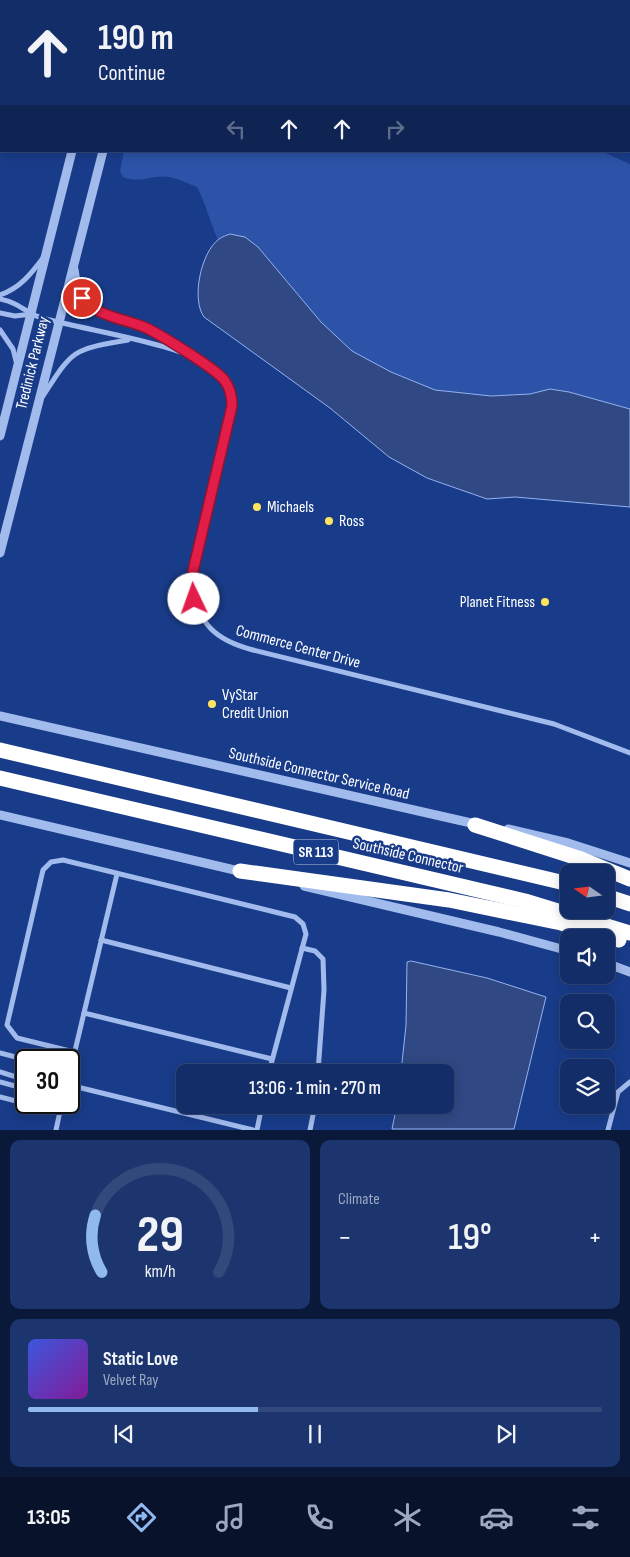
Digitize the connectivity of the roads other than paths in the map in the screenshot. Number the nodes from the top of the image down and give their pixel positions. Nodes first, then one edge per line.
1 (72, 152) edge
2 (103, 152) edge
3 (47, 253) junction
4 (75, 261) junction
5 (0, 295) edge
6 (0, 299) edge
7 (0, 313) edge
8 (32, 314) junction
9 (59, 322) junction
10 (0, 330) edge
11 (131, 340) junction
12 (186, 353) junction
13 (18, 368) junction
14 (39, 402) junction
15 (0, 436) edge
16 (0, 553) edge
17 (0, 716) edge
18 (0, 750) edge
19 (630, 753) edge
20 (0, 778) edge
21 (0, 816) edge
22 (474, 825) junction
23 (630, 863) edge
24 (240, 871) junction
25 (117, 874) junction
26 (630, 880) edge
27 (560, 882) edge
28 (615, 899) edge
29 (630, 904) edge
30 (630, 933) edge
31 (101, 940) junction
32 (630, 943) edge
33 (302, 948) junction
34 (560, 949) edge
35 (615, 966) edge
36 (630, 972) edge
37 (291, 988) junction
38 (84, 1012) junction
39 (62, 1049) edge
40 (75, 1049) edge
41 (0, 1053) edge
42 (15, 1057) edge
43 (272, 1059) junction
44 (271, 1064) edge
45 (319, 1064) edge
46 (0, 1072) edge
47 (15, 1077) edge
48 (0, 1082) edge
49 (630, 1082) edge
50 (15, 1086) edge
51 (80, 1088) edge
52 (0, 1097) edge
53 (15, 1101) edge
54 (59, 1114) edge
55 (259, 1114) edge
56 (313, 1114) edge
57 (56, 1130) edge
58 (255, 1130) edge
59 (310, 1130) edge
60 (608, 1130) edge

1 - 3 street, Tredinick Parkway
2 - 4 street, Tredinick Parkway
3 - 5 street
3 - 8 street, Tredinick Parkway
4 - 9 street, Tredinick Parkway
4 - 12 street
6 - 8 street, Commerce Center Drive
7 - 8 street, Commerce Center Drive
8 - 9 street, Commerce Center Drive
8 - 13 street, Tredinick Parkway
9 - 11 street, Commerce Center Drive
9 - 14 street, Tredinick Parkway
10 - 13 street
11 - 12 street, Commerce Center Drive
11 - 14 street
12 - 19 street, Commerce Center Drive
13 - 15 street, Tredinick Parkway
14 - 16 street, Tredinick Parkway
17 - 22 street, Southside Connector Service Road
18 - 27 highway, Southside Connector / SR 113
20 - 30 highway, Southside Connector / SR 113
21 - 24 street
22 - 23 street, Southside Connector Service Road
22 - 26 highway
24 - 32 highway
24 - 34 street
25 - 31 street
25 - 33 street
25 - 39 street
28 - 29 highway
31 - 37 street
31 - 38 street
33 - 37 street
33 - 45 street
35 - 36 street
37 - 43 street
38 - 40 street
38 - 43 street
41 - 42 street
43 - 44 street
46 - 47 street
48 - 50 street
49 - 60 street
51 - 58 street
52 - 53 street
54 - 57 street
55 - 58 street
56 - 59 street

